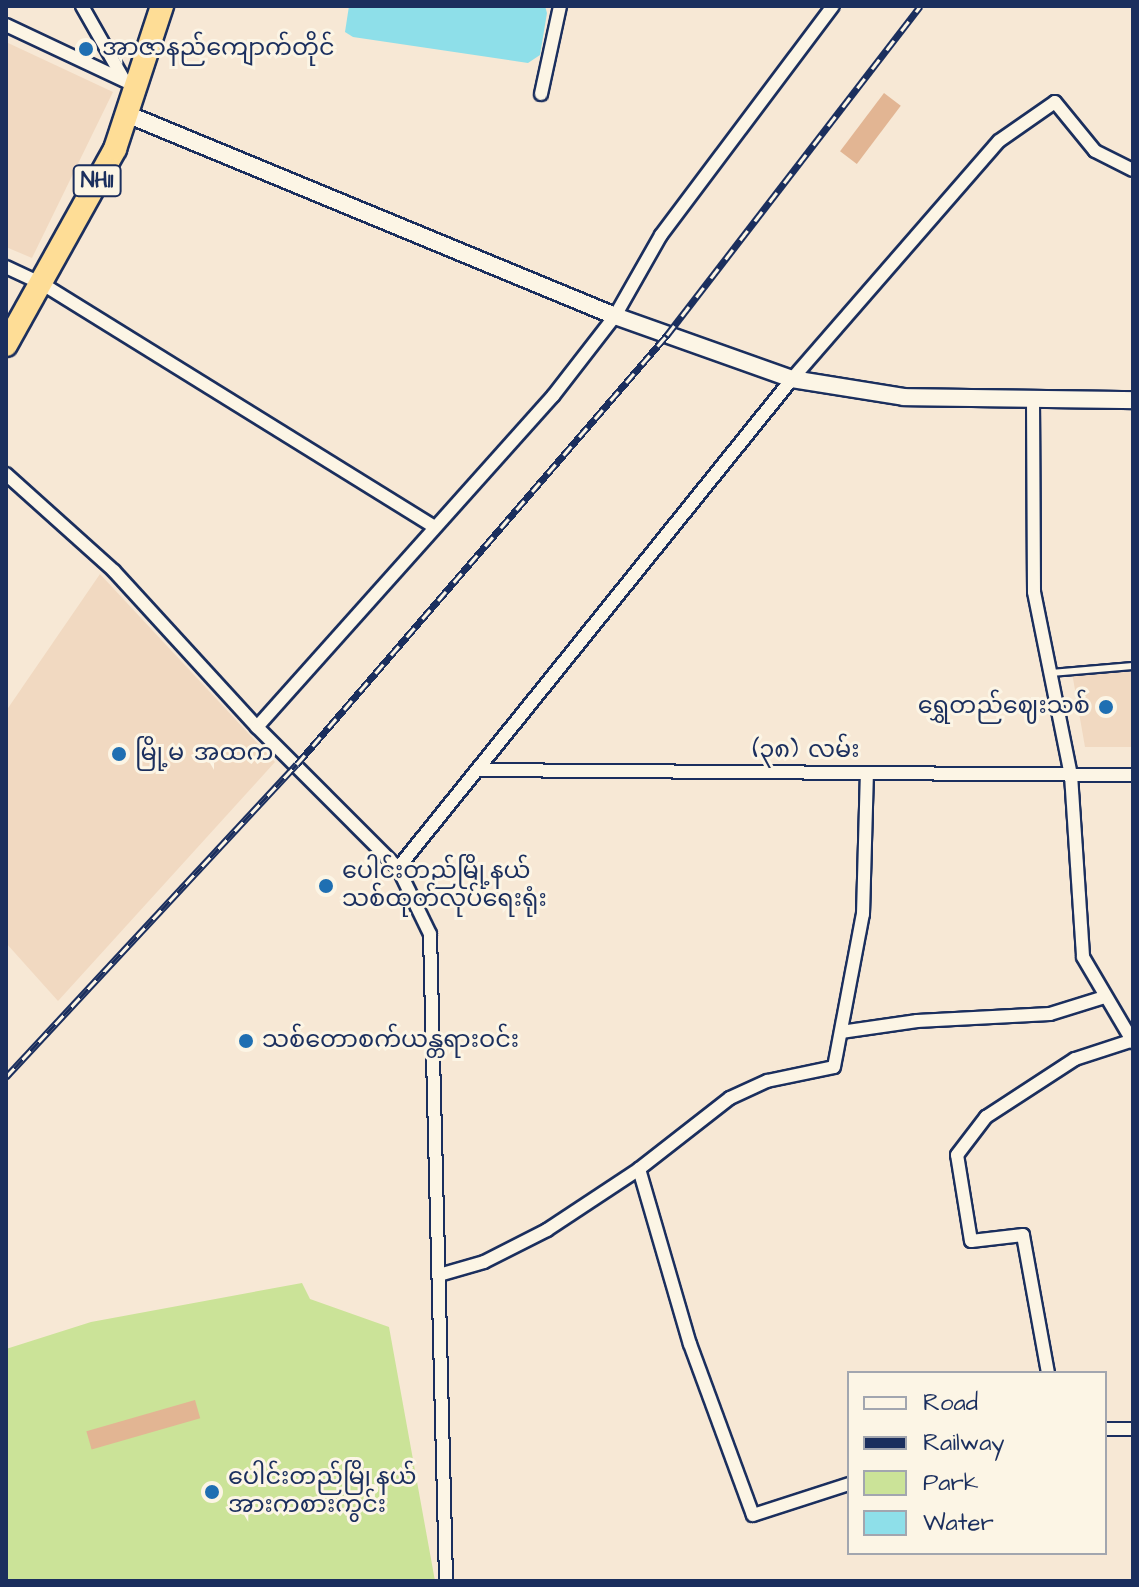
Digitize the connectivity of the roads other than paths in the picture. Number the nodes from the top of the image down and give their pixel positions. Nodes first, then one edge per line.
1 (82, 6) edge
2 (162, 6) edge
3 (560, 6) edge
4 (833, 6) edge
5 (6, 25) edge
6 (131, 84) junction
7 (541, 94) dead end
8 (129, 115) junction
9 (1133, 170) edge
10 (6, 267) edge
11 (41, 283) junction
12 (615, 316) junction
13 (6, 345) edge
14 (792, 379) junction
15 (1033, 400) junction
16 (1133, 400) edge
17 (6, 474) edge
18 (434, 527) junction
19 (1133, 666) edge
20 (1051, 673) junction
21 (257, 727) junction
22 (478, 770) junction
23 (867, 773) junction
24 (1071, 775) junction
25 (1133, 775) edge
26 (398, 868) junction
27 (1105, 997) junction
28 (841, 1032) junction
29 (1133, 1041) edge
30 (639, 1169) junction
31 (439, 1275) junction
32 (1048, 1371) edge
33 (1107, 1429) edge
34 (1133, 1429) edge
35 (847, 1485) edge
36 (446, 1581) edge

1 - 6 street
2 - 6 highway, NH11
3 - 7 street
4 - 12 street
5 - 6 street
6 - 8 highway, NH11
8 - 11 highway, NH11
8 - 12 street
9 - 14 street
10 - 11 street
11 - 13 highway, NH11
11 - 18 street
12 - 14 street
12 - 18 street
14 - 15 street
14 - 22 street
15 - 16 street
15 - 20 street
17 - 21 street
18 - 21 street
19 - 20 lane
20 - 24 street
21 - 26 street
22 - 23 street, (၃၈) လမ်း
22 - 26 street
23 - 24 street, (၃၈) လမ်း
23 - 28 street
24 - 25 street, (၃၈) လမ်း
24 - 27 street
26 - 31 street
27 - 28 street
27 - 29 street
28 - 30 street
29 - 32 street
30 - 31 street
30 - 35 street
31 - 36 street
33 - 34 street

